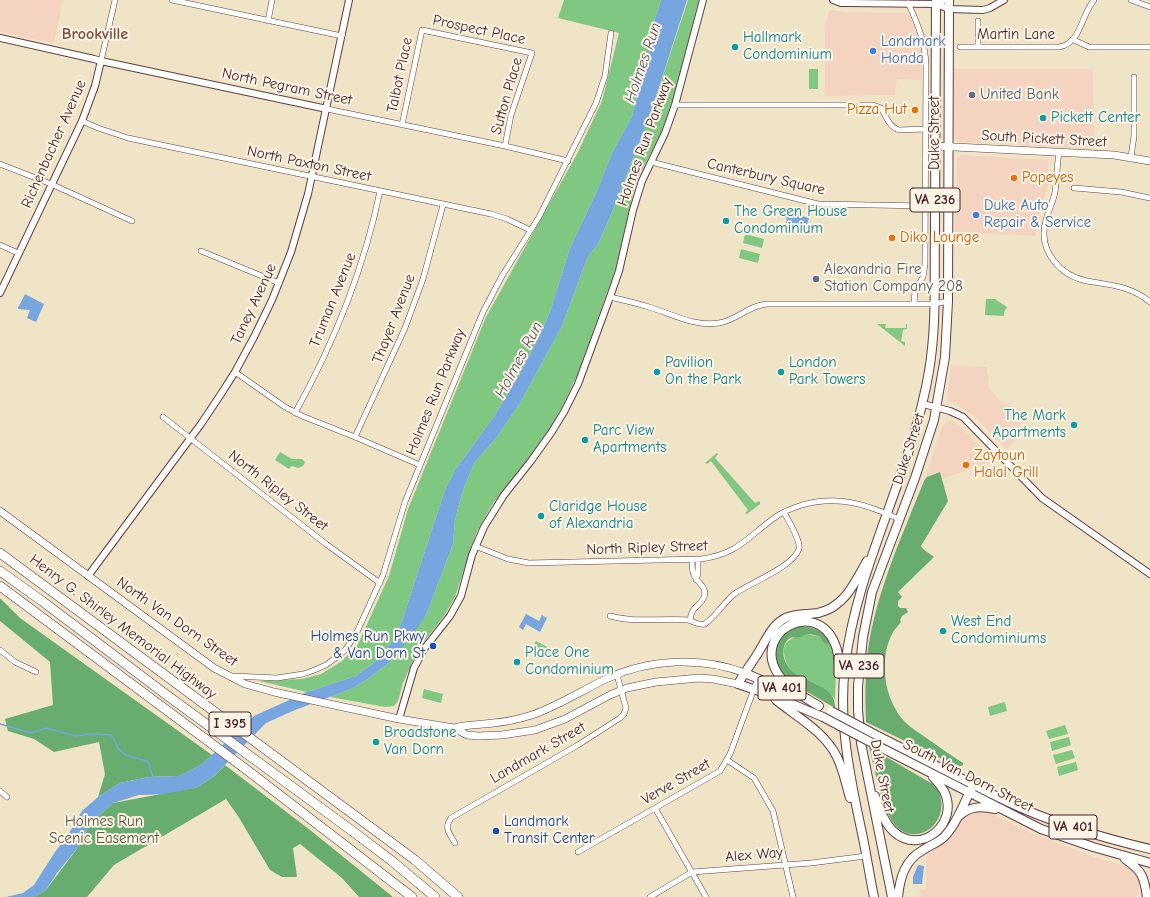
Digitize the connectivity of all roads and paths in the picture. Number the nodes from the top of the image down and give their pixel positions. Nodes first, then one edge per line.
1 (114, 0) edge
2 (172, 0) edge
3 (272, 0) edge
4 (349, 0) edge
5 (703, 0) edge
6 (833, 0) edge
7 (945, 0) edge
8 (949, 0) edge
9 (1004, 0) edge
10 (1094, 0) edge
11 (1131, 0) edge
12 (188, 2) edge
13 (936, 2) edge
14 (908, 4) junction
15 (1150, 7) edge
16 (949, 9) junction
17 (268, 21) junction
18 (978, 21) dead end
19 (422, 30) joint
20 (611, 33) dead end
21 (342, 36) junction
22 (0, 38) edge
23 (1074, 40) junction
24 (960, 47) dead end
25 (978, 47) junction
26 (1150, 47) edge
27 (532, 53) joint
28 (101, 61) junction
29 (1134, 76) dead end
30 (675, 105) junction
31 (327, 109) junction
32 (82, 120) junction
33 (402, 125) junction
34 (926, 129) junction
35 (505, 146) junction
36 (935, 146) junction
37 (949, 147) junction
38 (1058, 152) junction
39 (1131, 157) junction
40 (568, 161) junction
41 (1150, 161) edge
42 (651, 162) junction
43 (0, 164) edge
44 (312, 178) junction
45 (51, 184) junction
46 (1074, 188) dead end
47 (380, 191) junction
48 (1150, 198) edge
49 (443, 205) junction
50 (926, 206) junction
51 (132, 221) dead end
52 (530, 230) junction
53 (0, 244) edge
54 (201, 251) dead end
55 (18, 253) junction
56 (279, 283) junction
57 (0, 293) edge
58 (610, 297) junction
59 (1150, 302) edge
60 (914, 304) junction
61 (935, 304) junction
62 (948, 305) junction
63 (235, 372) junction
64 (923, 404) junction
65 (937, 406) junction
66 (295, 413) junction
67 (163, 417) dead end
68 (190, 437) junction
69 (355, 437) junction
70 (420, 465) junction
71 (0, 511) edge
72 (784, 512) junction
73 (887, 514) junction
74 (899, 519) junction
75 (877, 545) junction
76 (475, 546) junction
77 (0, 553) edge
78 (695, 560) junction
79 (0, 571) edge
80 (1150, 574) edge
81 (88, 576) junction
82 (380, 583) junction
83 (0, 586) edge
84 (610, 616) dead end
85 (690, 620) junction
86 (0, 650) edge
87 (36, 672) dead end
88 (745, 673) junction
89 (225, 675) junction
90 (617, 675) junction
91 (758, 678) junction
92 (738, 684) junction
93 (754, 689) junction
94 (621, 691) junction
95 (768, 694) junction
96 (842, 703) junction
97 (818, 706) junction
98 (823, 717) joint
99 (399, 718) junction
100 (454, 728) junction
101 (876, 735) joint
102 (727, 760) junction
103 (864, 763) junction
104 (928, 772) junction
105 (965, 780) junction
106 (974, 784) junction
107 (961, 788) junction
108 (0, 791) edge
109 (969, 793) junction
110 (7, 796) dead end
111 (655, 808) junction
112 (1004, 811) junction
113 (955, 821) junction
114 (860, 823) junction
115 (455, 843) dead end
116 (1150, 844) edge
117 (1138, 847) junction
118 (1150, 849) edge
119 (578, 852) dead end
120 (1119, 855) junction
121 (866, 856) junction
122 (1150, 863) edge
123 (786, 865) junction
124 (692, 872) junction
125 (1150, 887) edge
126 (412, 897) edge
127 (435, 897) edge
128 (458, 897) edge
129 (650, 897) edge
130 (706, 897) edge
131 (793, 897) edge
132 (874, 897) edge
133 (892, 897) edge
134 (898, 897) edge
135 (1147, 897) edge

1 - 28 street, Richenbacher Avenue
2 - 12 street
3 - 17 street
4 - 21 street, Taney Avenue
5 - 30 street, Holmes Run Parkway
6 - 14 street
7 - 13 street
8 - 16 main road, Duke Street / VA 236
9 - 16 street
10 - 23 street, Martin Lane
11 - 15 street
12 - 17 street
13 - 14 street
13 - 16 street
13 - 36 main road, Duke Street / VA 236
14 - 34 street, Duke Street
16 - 37 main road, Duke Street / VA 236
17 - 21 street
18 - 25 street
19 - 27 street, Prospect Place
19 - 33 street, Talbot Place
20 - 40 street, Holmes Run Parkway
21 - 31 street, Taney Avenue
22 - 28 street, North Pegram Street
23 - 25 street, Martin Lane
23 - 26 street
24 - 25 street, Martin Lane
27 - 35 street, Sutton Place
28 - 31 street, North Pegram Street
28 - 32 street, Richenbacher Avenue
29 - 39 street
30 - 34 street
30 - 42 street, Holmes Run Parkway
31 - 33 street, North Pegram Street
31 - 44 street, Taney Avenue
32 - 44 street, North Paxton Street
32 - 45 street, Richenbacher Avenue
33 - 35 street, North Pegram Street
34 - 50 street, Duke Street
35 - 40 street, North Pegram Street
36 - 37 main road, South Pickett Street
36 - 61 main road, Duke Street / VA 236
37 - 38 main road, South Pickett Street
37 - 62 main road, Duke Street / VA 236
38 - 39 main road, South Pickett Street
38 - 59 street
39 - 41 main road, South Pickett Street
40 - 52 street, Holmes Run Parkway
42 - 50 street, Canterbury Square
42 - 58 street, Holmes Run Parkway
43 - 45 street
44 - 47 street, North Paxton Street
44 - 56 street, Taney Avenue
45 - 51 street
45 - 55 street, Richenbacher Avenue
46 - 48 street
47 - 49 street, North Paxton Street
47 - 66 street, Truman Avenue
49 - 52 street, North Paxton Street
49 - 69 street, Thayer Avenue
50 - 60 street, Duke Street
52 - 70 street, Holmes Run Parkway
53 - 55 street
54 - 56 street
55 - 57 street, Richenbacher Avenue
56 - 63 street, Taney Avenue
58 - 60 street
58 - 76 street, Holmes Run Parkway
60 - 61 street
61 - 62 street
61 - 64 main road, Duke Street / VA 236
62 - 65 main road, Duke Street / VA 236
63 - 66 street
63 - 68 street, Taney Avenue
64 - 65 street
64 - 73 main road, Duke Street / VA 236
65 - 74 main road, Duke Street / VA 236
65 - 80 street
66 - 69 street
67 - 68 street, North Ripley Street
68 - 81 street, Taney Avenue
68 - 82 street, North Ripley Street
69 - 70 street
70 - 82 street, Holmes Run Parkway
71 - 81 main road, North Van Dorn Street / VA 401
72 - 73 street, North Ripley Street
72 - 78 street, North Ripley Street
72 - 85 street
73 - 74 street, North Ripley Street
73 - 75 main road, Duke Street / VA 236
74 - 103 main road, Duke Street / VA 236
75 - 88 main road
75 - 96 main road, Duke Street / VA 236
76 - 78 street, North Ripley Street
76 - 99 street, Holmes Run Parkway
77 - 128 highway, Henry G. Shirley Memorial Highway / I 395
78 - 85 street
79 - 127 highway
81 - 89 main road, North Van Dorn Street / VA 401
82 - 89 street, Holmes Run Parkway
83 - 126 highway, I 395
84 - 85 street
86 - 87 street
88 - 90 main road, North Van Dorn Street / VA 401
88 - 91 main road, North Van Dorn Street / VA 401
88 - 92 main road
89 - 99 main road, North Van Dorn Street / VA 401
90 - 94 street, Landmark Street
90 - 100 main road, North Van Dorn Street / VA 401
91 - 93 street, Verve Street
91 - 97 main road, North Van Dorn Street / VA 401
92 - 93 main road, North Van Dorn Street / VA 401
92 - 94 main road, North Van Dorn Street / VA 401
93 - 95 main road, North Van Dorn Street / VA 401
93 - 102 street, Verve Street
94 - 100 main road, North Van Dorn Street / VA 401
94 - 115 street, Landmark Street
95 - 98 main road, North Van Dorn Street / VA 401
95 - 114 main road
96 - 97 main road
96 - 114 main road, Duke Street / VA 236
97 - 101 main road, North Van Dorn Street / VA 401, bridge
98 - 104 main road, South Van Dorn Street / VA 401, bridge
99 - 100 main road, North Van Dorn Street / VA 401
101 - 105 main road, South Van Dorn Street / VA 401
102 - 111 street, Verve Street
102 - 123 street
103 - 104 main road
103 - 133 main road, Duke Street / VA 236
104 - 107 main road, South Van Dorn Street / VA 401
105 - 106 main road, South Van Dorn Street / VA 401
105 - 107 main road
106 - 109 main road
106 - 117 main road, South Van Dorn Street / VA 401
107 - 109 main road, South Van Dorn Street / VA 401
108 - 110 street
109 - 112 main road, South Van Dorn Street / VA 401
109 - 113 main road
111 - 119 street, Verve Street
111 - 124 street
112 - 113 main road
112 - 120 main road, South Van Dorn Street / VA 401
113 - 134 main road
114 - 121 main road, Duke Street / VA 236
116 - 117 main road
117 - 118 main road, South Van Dorn Street / VA 401
120 - 122 main road, South Van Dorn Street / VA 401
120 - 135 main road
121 - 123 street, Alex Way
121 - 132 main road, Duke Street / VA 236
123 - 124 street, Alex Way
123 - 131 street
124 - 129 street, Alex Way
124 - 130 street
125 - 135 street

